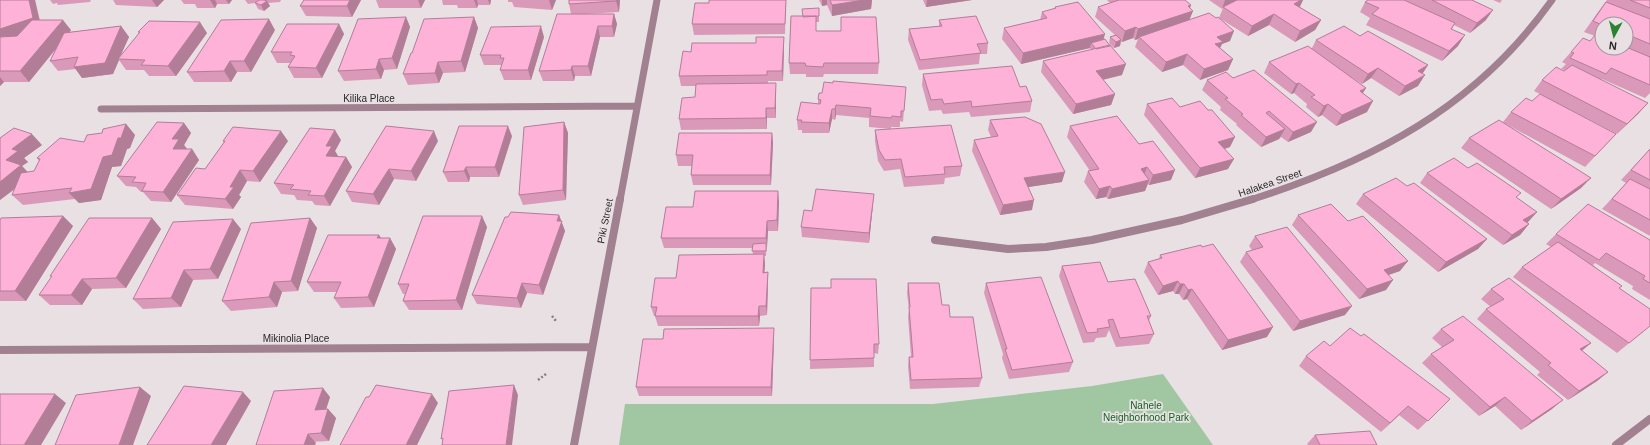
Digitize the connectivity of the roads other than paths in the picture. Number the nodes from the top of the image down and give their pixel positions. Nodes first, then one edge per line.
1 (657, 0) edge
2 (1552, 0) edge
3 (637, 106) junction
4 (101, 109) dead end
5 (935, 240) dead end
6 (592, 347) junction
7 (0, 350) edge
8 (1650, 419) edge
9 (574, 445) edge
10 (1616, 445) edge

1 - 3 street, Piki Street
2 - 5 street, Halakea Street
3 - 4 street, Kilika Place
3 - 6 street, Piki Street
6 - 7 street, Mikinolia Place
6 - 9 street, Piki Street
8 - 10 street

